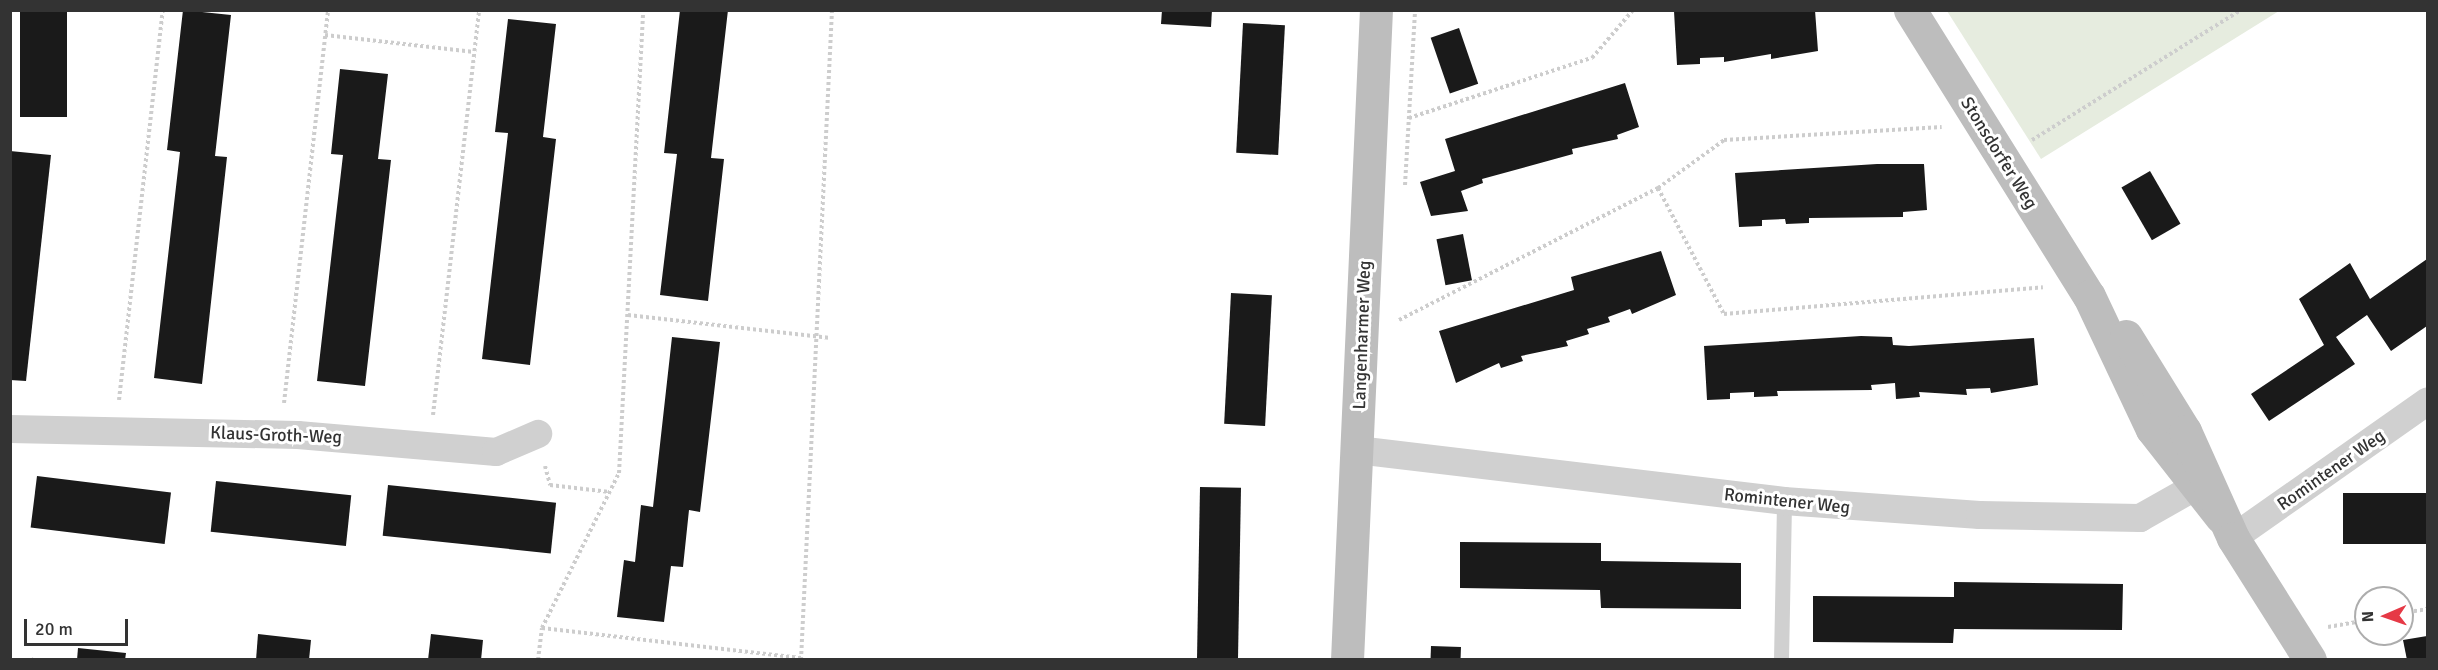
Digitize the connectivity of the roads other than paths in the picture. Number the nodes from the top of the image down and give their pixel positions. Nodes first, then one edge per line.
1 (1376, 10) edge
2 (1910, 10) edge
3 (2427, 401) edge
4 (10, 429) edge
5 (538, 434) road end
6 (1357, 450) junction
7 (2202, 483) junction
8 (1784, 501) junction
9 (2227, 527) junction
10 (1347, 660) edge
11 (1781, 660) edge
12 (2310, 660) edge

1 - 6 main road, Langenharmer Weg
2 - 7 main road, Stonsdorfer Weg
3 - 9 street, Romintener Weg
4 - 5 street, Klaus-Groth-Weg
6 - 8 street, Romintener Weg
6 - 10 main road, Langenharmer Weg
7 - 8 street, Romintener Weg
7 - 9 main road, Stonsdorfer Weg
8 - 11 lane
9 - 12 main road, Stonsdorfer Weg

